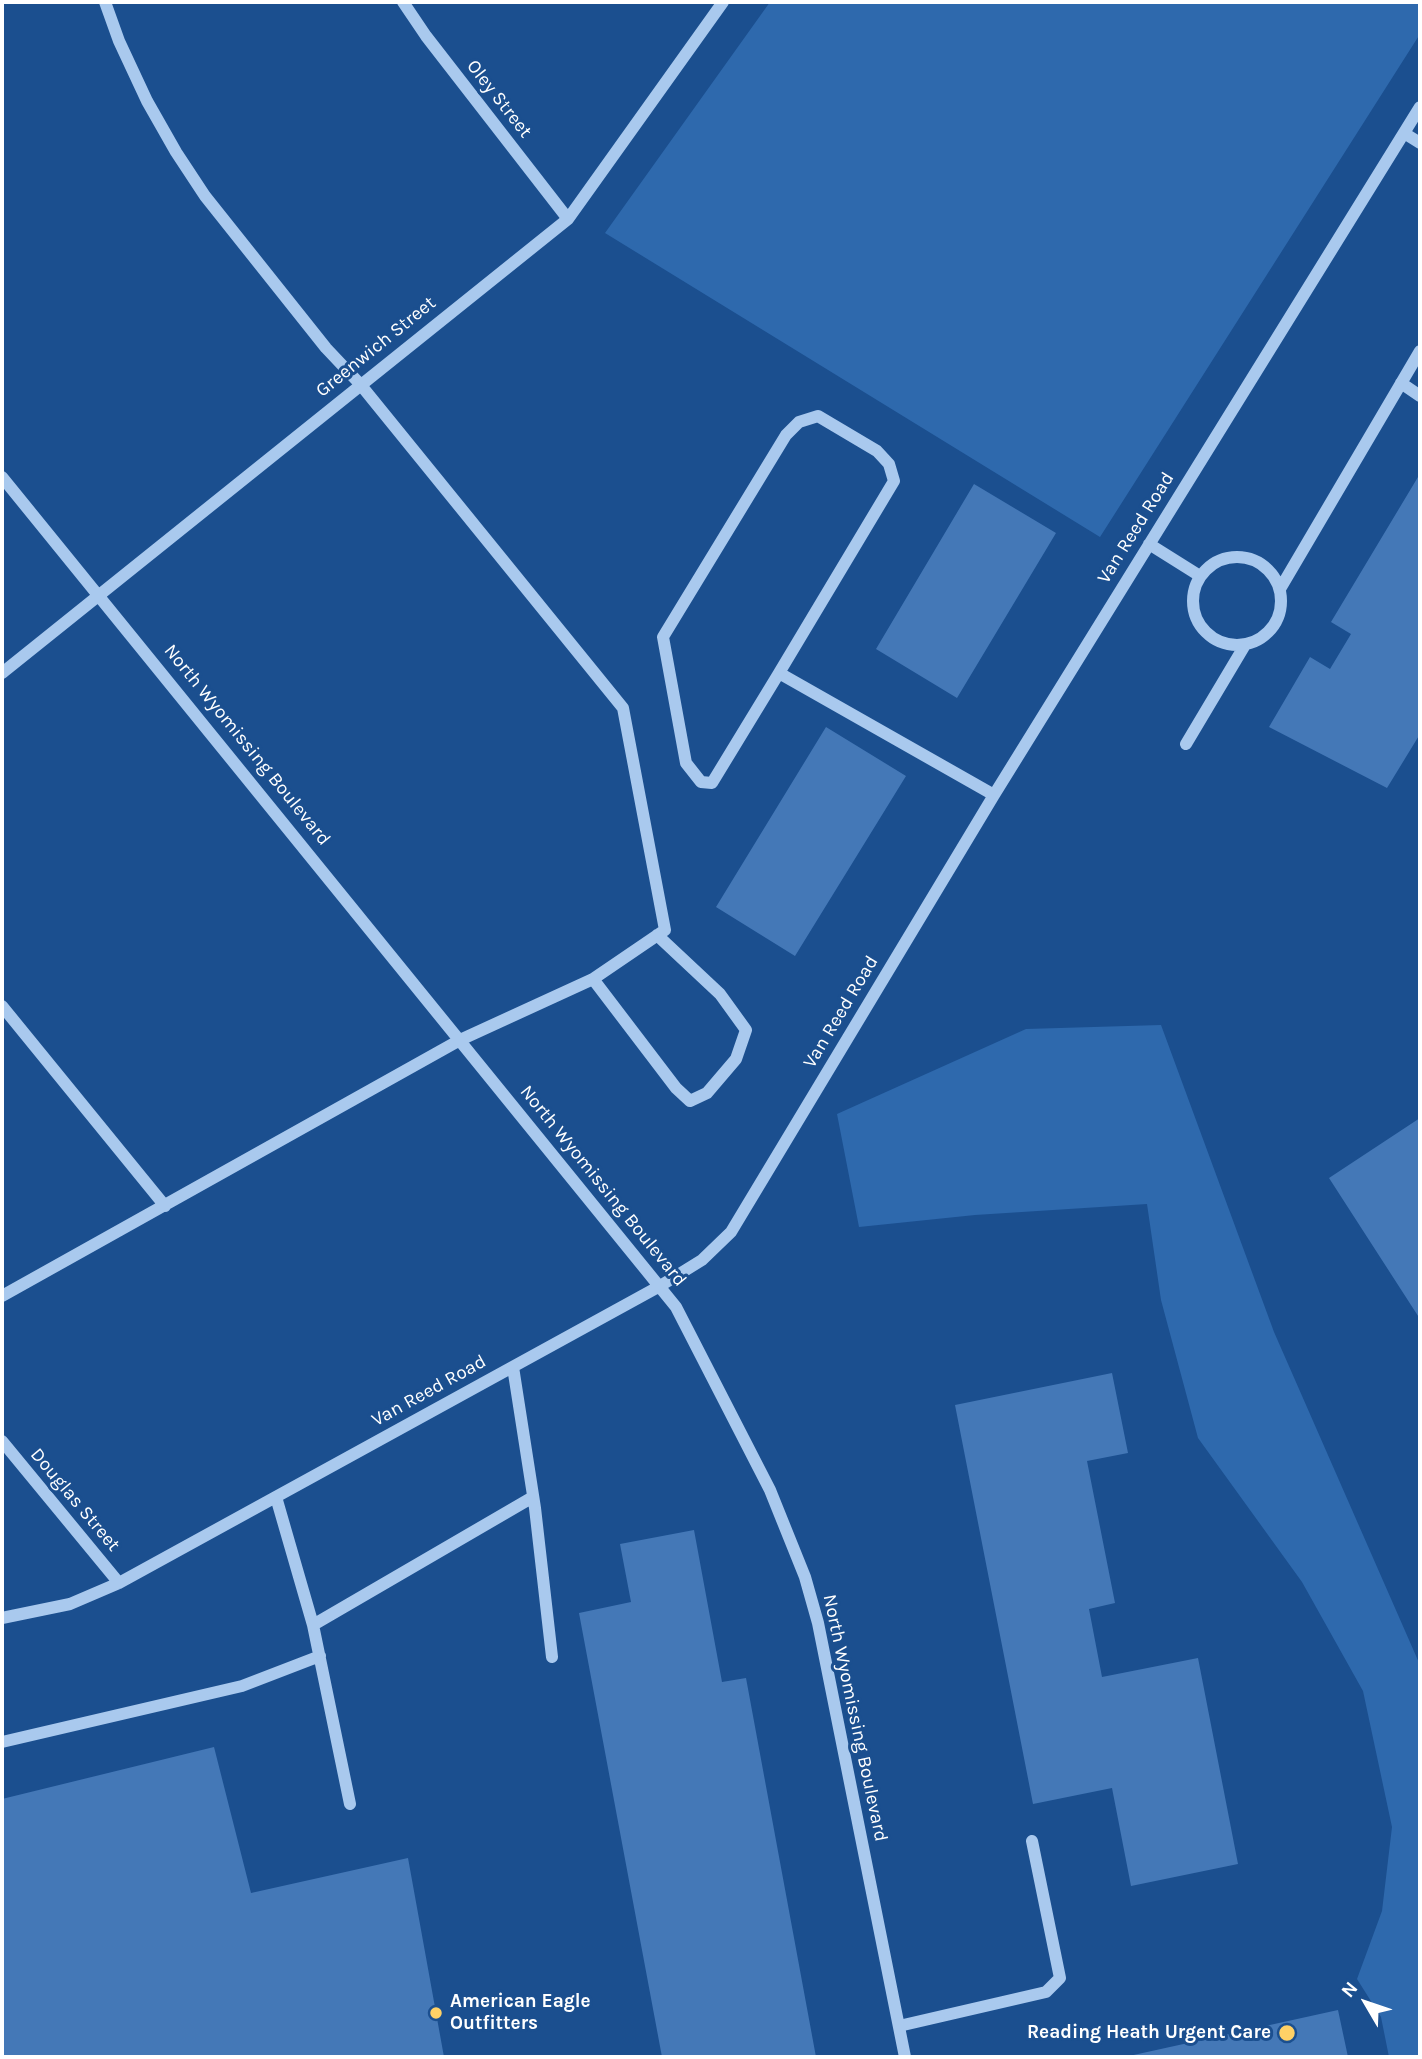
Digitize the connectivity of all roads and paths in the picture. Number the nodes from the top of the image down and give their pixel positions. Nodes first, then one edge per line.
1 (105, 2) edge
2 (403, 2) edge
3 (723, 2) edge
4 (1420, 107) edge
5 (1404, 133) junction
6 (1420, 143) edge
7 (568, 219) junction
8 (1420, 351) edge
9 (1401, 383) junction
10 (360, 384) junction
11 (1420, 396) edge
12 (2, 477) edge
13 (1149, 544) junction
14 (1200, 576) junction
15 (1280, 589) junction
16 (99, 594) junction
17 (1245, 645) junction
18 (2, 673) edge
19 (779, 673) junction
20 (1186, 744) dead end
21 (994, 794) junction
22 (657, 935) junction
23 (593, 979) junction
24 (2, 1006) edge
25 (460, 1040) junction
26 (165, 1206) junction
27 (660, 1286) junction
28 (2, 1296) edge
29 (513, 1367) junction
30 (2, 1441) edge
31 (276, 1497) junction
32 (533, 1497) junction
33 (119, 1583) junction
34 (2, 1618) edge
35 (313, 1625) junction
36 (320, 1657) junction
37 (552, 1657) dead end
38 (2, 1742) edge
39 (350, 1804) dead end
40 (1032, 1842) dead end
41 (899, 2026) junction
42 (905, 2057) edge

1 - 10 street
2 - 7 street, Oley Street
3 - 7 street, Greenwich Street
4 - 5 street, Van Reed Road
5 - 6 street
5 - 13 street, Van Reed Road
7 - 10 street, Greenwich Street
8 - 9 street
9 - 11 street
9 - 15 street
10 - 16 street, Greenwich Street
10 - 22 street
12 - 16 street, North Wyomissing Boulevard
13 - 14 street
13 - 21 street, Van Reed Road
14 - 15 street
14 - 17 street
15 - 17 street
16 - 18 street, Greenwich Street
16 - 25 street, North Wyomissing Boulevard
17 - 20 street
19 - 19 street
19 - 21 street
21 - 27 street, Van Reed Road
22 - 23 street
22 - 23 street
23 - 25 street
24 - 26 street
25 - 26 street
25 - 27 street, North Wyomissing Boulevard
26 - 28 street
27 - 29 street, Van Reed Road
27 - 41 street, North Wyomissing Boulevard
29 - 31 street, Van Reed Road
29 - 32 street
30 - 33 street, Douglas Street
31 - 33 street, Van Reed Road
31 - 35 street
32 - 35 street
32 - 37 street
33 - 34 street, Van Reed Road
35 - 36 street
36 - 38 street
36 - 39 street
40 - 41 street
41 - 42 street, North Wyomissing Boulevard

